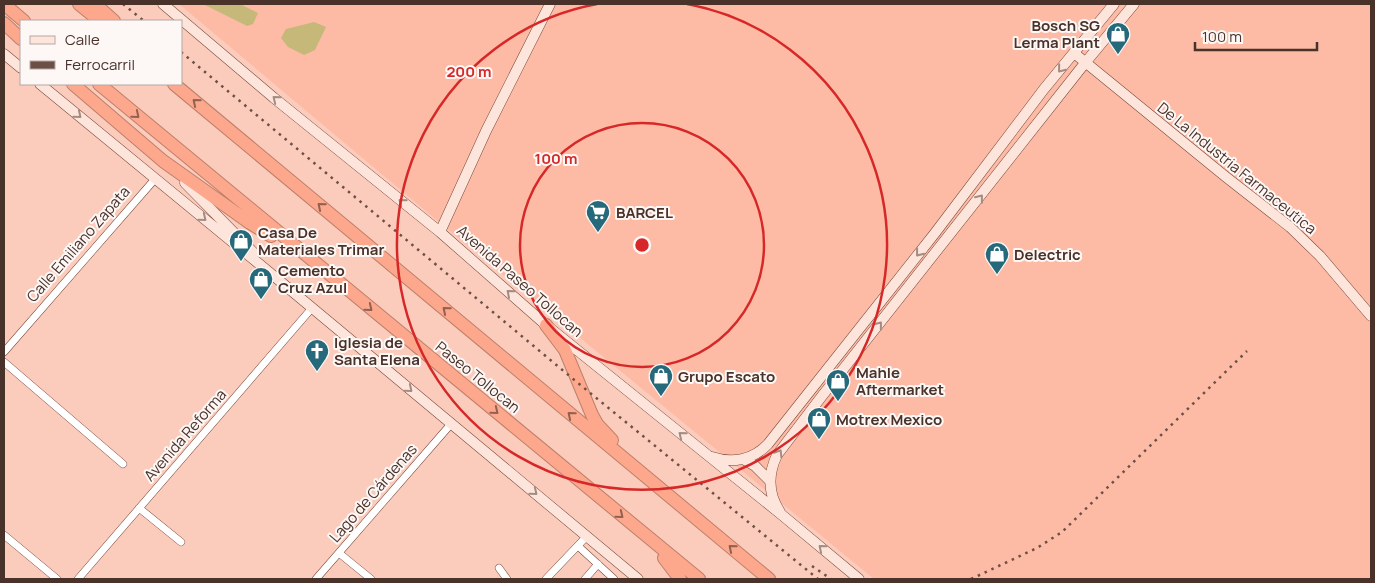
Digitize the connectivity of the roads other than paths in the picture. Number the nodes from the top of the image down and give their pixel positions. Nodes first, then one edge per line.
1 (4, 4) edge
2 (79, 4) edge
3 (95, 4) edge
4 (163, 4) edge
5 (550, 4) edge
6 (1114, 4) edge
7 (1134, 4) edge
8 (23, 20) edge
9 (99, 20) edge
10 (113, 20) edge
11 (182, 20) edge
12 (182, 20) edge
13 (4, 23) edge
14 (20, 38) edge
15 (1074, 53) junction
16 (4, 54) edge
17 (1085, 63) junction
18 (20, 67) edge
19 (41, 85) edge
20 (75, 85) edge
21 (100, 85) edge
22 (175, 85) edge
23 (163, 161) junction
24 (155, 179) junction
25 (440, 232) junction
26 (935, 233) junction
27 (286, 240) junction
28 (945, 242) junction
29 (269, 272) junction
30 (312, 308) junction
31 (1371, 316) edge
32 (546, 325) junction
33 (853, 337) junction
34 (862, 345) junction
35 (4, 352) edge
36 (4, 362) edge
37 (812, 388) junction
38 (822, 396) junction
39 (451, 424) junction
40 (704, 453) junction
41 (622, 457) junction
42 (744, 459) junction
43 (122, 464) dead end
44 (770, 482) junction
45 (139, 508) junction
46 (782, 515) junction
47 (4, 535) edge
48 (587, 536) junction
49 (649, 538) junction
50 (181, 542) dead end
51 (578, 546) junction
52 (339, 553) junction
53 (598, 564) junction
54 (498, 568) dead end
55 (57, 579) edge
56 (78, 579) edge
57 (316, 579) edge
58 (371, 579) edge
59 (507, 579) edge
60 (546, 579) edge
61 (585, 579) edge
62 (614, 579) edge
63 (638, 579) edge
64 (680, 579) edge
65 (699, 579) edge
66 (769, 579) edge
67 (859, 579) edge

1 - 8 highway
2 - 9 highway
3 - 10 highway
12 -> 4 main road, Avenida Paseo Tollocan
5 - 25 main road
6 - 15 main road
7 - 17 main road
25 -> 11 main road, Avenida Paseo Tollocan
13 - 14 highway
15 - 17 main road, De La Industria Farmaceutica
15 -> 26 main road
16 - 18 main road
28 -> 17 main road
17 - 31 main road, De La Industria Farmaceutica
19 -> 24 main road
20 - 23 highway
21 -> 27 highway, Paseo Tollocan
41 -> 22 highway, Paseo Tollocan
23 - 27 highway
23 - 29 main road
24 -> 29 main road
24 - 35 street, Calle Emiliano Zapata
32 -> 25 main road, Avenida Paseo Tollocan
26 - 28 street
26 -> 33 main road
27 -> 49 highway, Paseo Tollocan
34 -> 28 main road
29 - 30 main road
30 -> 39 main road
30 - 45 street, Avenida Reforma
40 -> 32 main road, Avenida Paseo Tollocan
32 - 41 highway
33 - 34 street
33 - 37 main road
34 - 38 main road
36 - 43 street
37 - 38 street
37 - 42 main road
44 -> 38 main road
39 -> 48 main road
39 - 52 street, Lago de Cárdenas
40 - 42 main road
40 - 46 main road, Avenida Paseo Tollocan
66 -> 41 highway, Paseo Tollocan
42 - 44 main road
44 - 46 main road
45 - 50 street
45 - 56 street, Avenida Reforma
67 -> 46 main road, Avenida Paseo Tollocan
47 - 55 street
48 - 51 street
48 - 63 main road
49 - 64 highway
49 - 65 highway, Paseo Tollocan
51 - 53 street
51 - 60 street
52 - 57 street, Lago de Cárdenas
52 - 58 street
53 - 61 street
53 - 62 street
54 - 59 street

